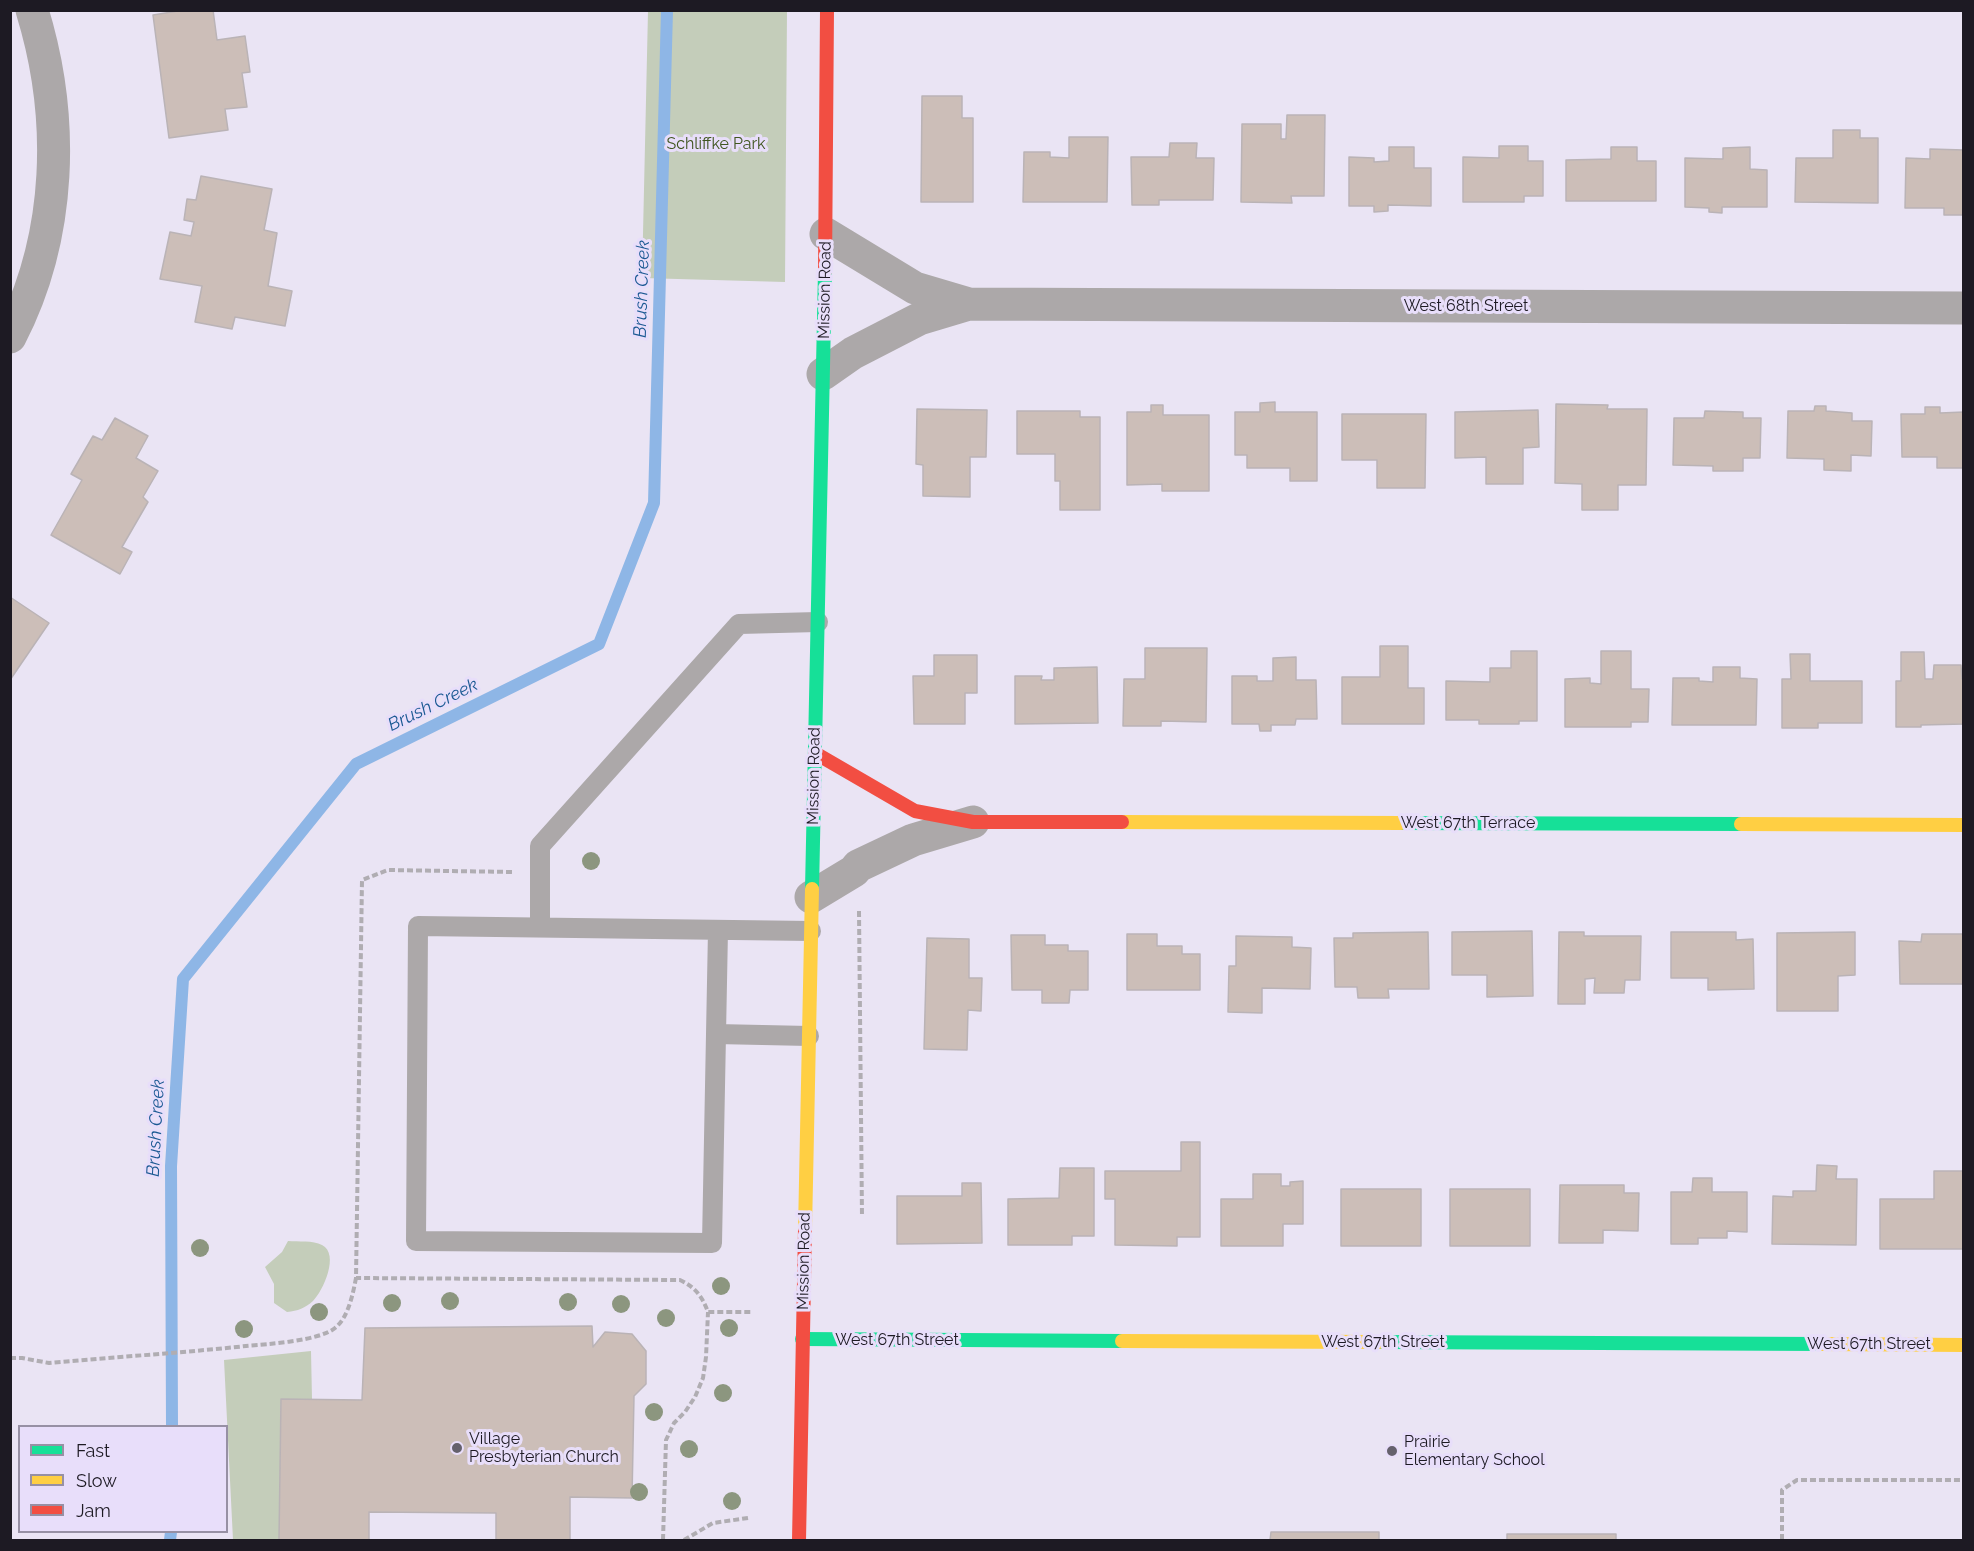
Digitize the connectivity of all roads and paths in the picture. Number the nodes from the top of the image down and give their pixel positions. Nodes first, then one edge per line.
1 (32, 10) edge
2 (827, 10) edge
3 (826, 234) junction
4 (969, 304) junction
5 (1964, 308) edge
6 (10, 337) edge
7 (823, 374) junction
8 (818, 622) junction
9 (815, 753) junction
10 (973, 822) junction
11 (1964, 825) edge
12 (540, 873) junction
13 (812, 897) junction
14 (859, 910) dead end
15 (540, 927) junction
16 (718, 930) junction
17 (811, 931) junction
18 (716, 1034) junction
19 (808, 1036) junction
20 (862, 1216) dead end
21 (356, 1278) junction
22 (708, 1312) junction
23 (752, 1312) dead end
24 (802, 1339) junction
25 (1964, 1345) edge
26 (10, 1358) edge
27 (1964, 1480) edge
28 (748, 1518) dead end
29 (663, 1540) edge
30 (684, 1540) edge
31 (799, 1540) edge
32 (1782, 1540) edge

1 - 6 street
2 - 3 street, Mission Road
3 - 4 street, West 68th Street
3 - 7 street, Mission Road
4 - 5 street, West 68th Street
4 - 7 street, West 68th Street
7 - 8 street, Mission Road
8 - 9 street, Mission Road
8 - 12 lane
9 - 10 street, West 67th Terrace
9 - 13 street, Mission Road
10 - 11 street, West 67th Terrace
10 - 13 street, West 67th Terrace
12 - 15 lane
12 - 21 path
13 - 17 street, Mission Road
14 - 20 path
15 - 16 lane
15 - 18 lane
16 - 17 lane
16 - 18 lane
17 - 19 street, Mission Road
18 - 19 lane
19 - 24 street, Mission Road
21 - 22 path
21 - 26 path
22 - 23 path
22 - 29 path
24 - 25 street, West 67th Street
24 - 31 street, Mission Road
27 - 32 path
28 - 30 path

